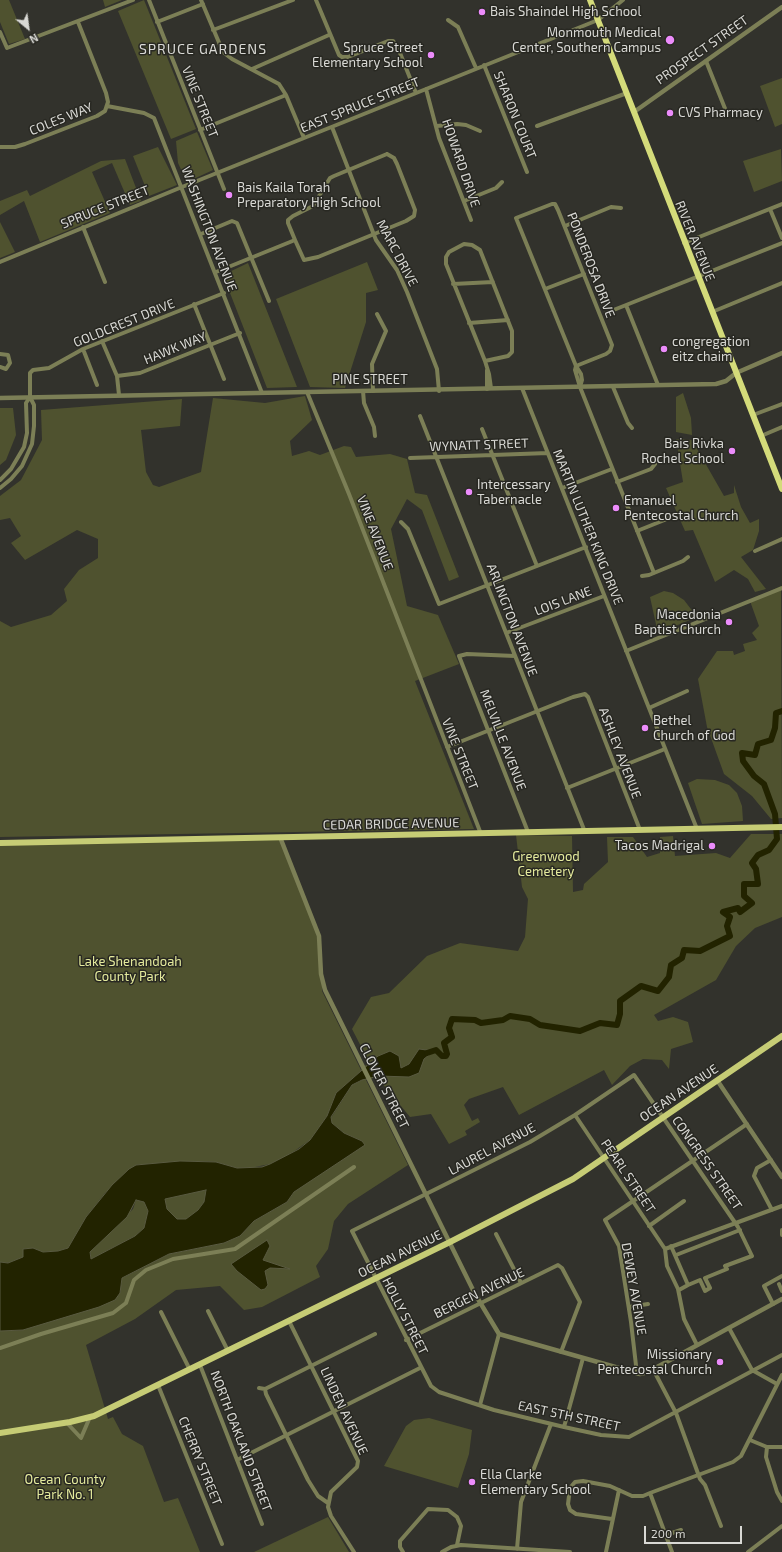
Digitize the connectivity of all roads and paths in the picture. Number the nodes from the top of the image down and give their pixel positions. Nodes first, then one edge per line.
1 (134, 0) edge
2 (149, 0) edge
3 (293, 0) edge
4 (316, 0) edge
5 (590, 0) edge
6 (623, 0) edge
7 (202, 2) edge
8 (782, 7) edge
9 (448, 20) dead end
10 (598, 20) junction
11 (78, 22) junction
12 (157, 22) junction
13 (213, 30) junction
14 (0, 32) edge
15 (329, 35) junction
16 (706, 61) junction
17 (484, 65) junction
18 (476, 68) junction
19 (252, 69) junction
20 (426, 89) junction
21 (416, 93) junction
22 (627, 93) junction
23 (286, 95) junction
24 (108, 106) junction
25 (726, 111) dead end
26 (634, 112) junction
27 (437, 126) junction
28 (537, 126) dead end
29 (332, 127) junction
30 (200, 130) junction
31 (480, 131) dead end
32 (304, 138) junction
33 (0, 147) edge
34 (349, 169) junction
35 (527, 172) dead end
36 (218, 173) junction
37 (502, 182) dead end
38 (182, 187) junction
39 (224, 189) dead end
40 (464, 202) junction
41 (782, 204) edge
42 (621, 208) dead end
43 (770, 209) junction
44 (471, 220) dead end
45 (564, 226) junction
46 (84, 227) junction
47 (201, 234) junction
48 (374, 234) junction
49 (782, 238) edge
50 (295, 240) junction
51 (684, 243) junction
52 (782, 243) edge
53 (250, 258) junction
54 (0, 262) edge
55 (216, 272) junction
56 (584, 274) junction
57 (698, 277) junction
58 (104, 282) dead end
59 (493, 282) junction
60 (782, 283) edge
61 (453, 284) junction
62 (545, 289) junction
63 (224, 293) junction
64 (268, 301) dead end
65 (194, 304) junction
66 (626, 305) junction
67 (712, 312) junction
68 (606, 313) dead end
69 (377, 314) dead end
70 (508, 320) junction
71 (469, 323) junction
72 (240, 333) junction
73 (102, 341) junction
74 (211, 344) junction
75 (83, 349) junction
76 (782, 353) edge
77 (0, 354) edge
78 (485, 361) junction
79 (576, 366) junction
80 (0, 367) edge
81 (736, 373) junction
82 (117, 376) junction
83 (224, 379) dead end
84 (97, 385) dead end
85 (658, 385) junction
86 (613, 386) junction
87 (580, 387) junction
88 (489, 388) junction
89 (522, 388) junction
90 (363, 390) junction
91 (373, 391) junction
92 (439, 391) junction
93 (307, 392) junction
94 (262, 393) junction
95 (119, 396) junction
96 (30, 397) junction
97 (0, 398) edge
98 (782, 404) edge
99 (753, 415) junction
100 (420, 416) dead end
101 (632, 428) dead end
102 (782, 428) edge
103 (482, 429) dead end
104 (375, 436) dead end
105 (761, 436) junction
106 (548, 454) junction
107 (493, 455) junction
108 (436, 457) junction
109 (410, 458) dead end
110 (655, 464) dead end
111 (612, 468) junction
112 (779, 473) edge
113 (1, 479) edge
114 (617, 482) junction
115 (6, 483) junction
116 (0, 488) edge
117 (562, 488) junction
118 (782, 489) edge
119 (672, 517) dead end
120 (401, 522) dead end
121 (637, 531) junction
122 (782, 539) edge
123 (586, 547) junction
124 (755, 551) dead end
125 (688, 557) dead end
126 (536, 566) junction
127 (654, 573) junction
128 (642, 576) dead end
129 (488, 585) junction
130 (782, 588) edge
131 (604, 596) junction
132 (506, 633) junction
133 (626, 651) junction
134 (515, 656) junction
135 (421, 683) joint
136 (686, 691) dead end
137 (649, 708) junction
138 (537, 712) junction
139 (488, 731) junction
140 (446, 747) junction
141 (665, 749) junction
142 (615, 768) junction
143 (567, 788) junction
144 (782, 827) edge
145 (640, 830) junction
146 (698, 830) junction
147 (528, 832) junction
148 (585, 832) junction
149 (481, 834) junction
150 (280, 837) junction
151 (0, 843) edge
152 (782, 1036) edge
153 (634, 1075) joint
154 (717, 1080) junction
155 (575, 1115) junction
156 (663, 1117) junction
157 (747, 1124) junction
158 (604, 1158) junction
159 (692, 1160) junction
160 (771, 1160) junction
161 (354, 1167) dead end
162 (782, 1177) edge
163 (426, 1195) junction
164 (633, 1201) junction
165 (684, 1201) dead end
166 (782, 1206) edge
167 (772, 1210) junction
168 (736, 1223) junction
169 (649, 1226) junction
170 (353, 1230) joint
171 (740, 1230) junction
172 (782, 1230) edge
173 (496, 1234) dead end
174 (782, 1235) edge
175 (450, 1242) junction
176 (671, 1246) junction
177 (665, 1249) junction
178 (676, 1255) junction
179 (782, 1276) edge
180 (375, 1278) junction
181 (705, 1278) junction
182 (700, 1280) junction
183 (521, 1283) junction
184 (778, 1284) dead end
185 (688, 1285) junction
186 (679, 1290) junction
187 (782, 1291) edge
188 (782, 1299) edge
189 (481, 1303) junction
190 (648, 1304) dead end
191 (773, 1304) junction
192 (629, 1307) junction
193 (208, 1311) dead end
194 (161, 1312) dead end
195 (289, 1321) junction
196 (729, 1328) junction
197 (376, 1334) dead end
198 (499, 1334) junction
199 (406, 1340) junction
200 (697, 1345) junction
201 (0, 1348) edge
202 (228, 1351) junction
203 (561, 1352) junction
204 (782, 1355) edge
205 (582, 1358) junction
206 (200, 1365) junction
207 (312, 1366) junction
208 (420, 1368) junction
209 (653, 1369) junction
210 (190, 1370) junction
211 (753, 1371) junction
212 (637, 1374) junction
213 (782, 1375) edge
214 (777, 1384) junction
215 (158, 1385) junction
216 (259, 1388) dead end
217 (433, 1388) joint
218 (265, 1389) junction
219 (480, 1405) junction
220 (335, 1412) junction
221 (676, 1413) junction
222 (90, 1417) junction
223 (66, 1423) junction
224 (551, 1424) junction
225 (564, 1427) junction
226 (0, 1433) edge
227 (287, 1435) junction
228 (750, 1440) junction
229 (767, 1447) junction
230 (782, 1448) edge
231 (237, 1460) junction
232 (699, 1474) junction
233 (619, 1490) junction
234 (650, 1493) junction
235 (782, 1500) edge
236 (328, 1503) junction
237 (612, 1519) junction
238 (262, 1524) dead end
239 (721, 1526) dead end
240 (780, 1527) edge
241 (681, 1530) dead end
242 (782, 1534) edge
243 (666, 1535) junction
244 (222, 1544) dead end
245 (457, 1545) junction
246 (517, 1549) junction
247 (354, 1552) edge
248 (403, 1552) edge
249 (442, 1552) edge
250 (555, 1552) edge
251 (570, 1552) edge
252 (606, 1552) edge
253 (672, 1552) edge
254 (748, 1552) edge

1 - 11 street
2 - 12 street, VINE STREET
3 - 13 street
4 - 15 street
5 - 10 highway, RIVER AVENUE
6 - 10 street, EAST SPRUCE STREET
7 - 12 street
7 - 13 street
8 - 16 street, PROSPECT STREET
9 - 18 street
10 - 17 street, EAST SPRUCE STREET
10 - 22 highway, RIVER AVENUE
11 - 14 street
11 - 24 street, COLES WAY
12 - 30 street, VINE STREET
13 - 19 street
15 - 19 street
15 - 21 street
16 - 25 street
16 - 26 street, PROSPECT STREET
17 - 18 street, EAST SPRUCE STREET
17 - 35 street, SHARON COURT
18 - 20 street, EAST SPRUCE STREET
19 - 23 street
20 - 21 street, EAST SPRUCE STREET
20 - 27 street, HOWARD DRIVE
21 - 29 street, EAST SPRUCE STREET
22 - 26 highway, RIVER AVENUE
22 - 28 street
23 - 30 street
23 - 32 street
24 - 33 street, COLES WAY
24 - 38 street, WASHINGTON AVENUE
26 - 51 highway, RIVER AVENUE
27 - 31 street
27 - 40 street, HOWARD DRIVE
29 - 32 street, EAST SPRUCE STREET
29 - 34 street, MARC DRIVE
30 - 36 street, VINE STREET
32 - 36 street, EAST SPRUCE STREET
34 - 48 street, MARC DRIVE
34 - 48 street
34 - 50 street
36 - 38 street, SPRUCE STREET
36 - 39 street, VINE STREET
37 - 40 street
38 - 46 street, SPRUCE STREET
38 - 47 street, WASHINGTON AVENUE
40 - 44 street, HOWARD DRIVE
41 - 43 street
42 - 45 street
43 - 49 street
43 - 51 street
45 - 56 street, PONDEROSA DRIVE
45 - 62 street, PONDEROSA DRIVE
46 - 54 street, SPRUCE STREET
46 - 58 street
47 - 53 street
47 - 55 street, WASHINGTON AVENUE
48 - 50 street
48 - 92 street, MARC DRIVE
50 - 53 street
51 - 57 highway, RIVER AVENUE
52 - 57 street
53 - 55 street
53 - 64 street
55 - 63 street, WASHINGTON AVENUE
56 - 62 street
56 - 79 street, PONDEROSA DRIVE
57 - 66 street
57 - 67 highway, RIVER AVENUE
59 - 61 street
59 - 61 street
59 - 70 street
60 - 67 street
61 - 71 street
62 - 79 street, PONDEROSA DRIVE
63 - 65 street, GOLDCREST DRIVE
63 - 72 street, WASHINGTON AVENUE
65 - 73 street, GOLDCREST DRIVE
65 - 74 street
66 - 68 street
66 - 85 street
67 - 81 highway, RIVER AVENUE
69 - 91 street
70 - 71 street
70 - 78 street
71 - 78 street
72 - 74 street, HAWK WAY
72 - 94 street, WASHINGTON AVENUE
73 - 75 street, GOLDCREST DRIVE
73 - 82 street
74 - 82 street, HAWK WAY
74 - 83 street
75 - 84 street
75 - 96 street, GOLDCREST DRIVE
76 - 81 street, PINE STREET
77 - 80 street
78 - 88 street
79 - 87 street, PONDEROSA DRIVE
81 - 85 street, PINE STREET
81 - 99 highway, RIVER AVENUE
82 - 95 street
85 - 86 street, PINE STREET
86 - 87 street, PINE STREET
86 - 101 street
87 - 89 street, PINE STREET
87 - 111 street, PONDEROSA DRIVE
88 - 89 street, PINE STREET
88 - 92 street, PINE STREET
89 - 106 street, MARTIN LUTHER KING DRIVE
90 - 91 street, PINE STREET
90 - 93 street, PINE STREET
90 - 104 street
91 - 92 street, PINE STREET
93 - 94 street, PINE STREET
93 - 135 street, VINE AVENUE
94 - 95 street, PINE STREET
95 - 96 street, PINE STREET
96 - 97 street, PINE STREET
96 - 113 street
96 - 115 street
98 - 99 street
99 - 105 highway, RIVER AVENUE
100 - 108 street, ARLINGTON AVENUE
102 - 105 street
103 - 107 street
105 - 112 highway, RIVER AVENUE
106 - 107 street, WYNATT STREET
106 - 117 street, MARTIN LUTHER KING DRIVE
107 - 108 street, WYNATT STREET
107 - 126 street
108 - 109 street, WYNATT STREET
108 - 129 street, ARLINGTON AVENUE
110 - 114 street
111 - 114 street, PONDEROSA DRIVE
111 - 117 street
112 - 118 highway, RIVER AVENUE
113 - 115 street
114 - 121 street, PONDEROSA DRIVE
115 - 116 street
117 - 123 street, MARTIN LUTHER KING DRIVE
119 - 121 street
120 - 129 street
121 - 127 street, PONDEROSA DRIVE
122 - 124 street
123 - 126 street
123 - 131 street, MARTIN LUTHER KING DRIVE
125 - 127 street
126 - 129 street
127 - 128 street
129 - 132 street, ARLINGTON AVENUE
130 - 133 street
131 - 132 street, LOIS LANE
131 - 133 street, MARTIN LUTHER KING DRIVE
132 - 134 street, ARLINGTON AVENUE
133 - 137 street, MARTIN LUTHER KING DRIVE
134 - 138 street, ARLINGTON AVENUE
134 - 139 street, MELVILLE AVENUE
135 - 140 street, VINE STREET
136 - 137 street
137 - 141 street, MARTIN LUTHER KING DRIVE
138 - 139 street
138 - 142 street, ASHLEY AVENUE
138 - 143 street, ARLINGTON AVENUE
139 - 140 street
139 - 147 street, MELVILLE AVENUE
140 - 149 street, VINE STREET
141 - 142 street
141 - 146 street, MARTIN LUTHER KING DRIVE
142 - 143 street
142 - 145 street, ASHLEY AVENUE
143 - 148 street, ARLINGTON AVENUE
144 - 146 main road, CEDAR BRIDGE AVENUE
145 - 146 main road, CEDAR BRIDGE AVENUE
145 - 148 main road, CEDAR BRIDGE AVENUE
147 - 148 main road, CEDAR BRIDGE AVENUE
147 - 149 main road, CEDAR BRIDGE AVENUE
149 - 150 main road, CEDAR BRIDGE AVENUE
150 - 151 main road, CEDAR BRIDGE AVENUE
150 - 163 street, CLOVER STREET
152 - 154 main road, OCEAN AVENUE
153 - 155 street, LAUREL AVENUE
153 - 156 street, CONGRESS STREET
154 - 156 main road, OCEAN AVENUE
154 - 157 street
155 - 158 street, PEARL STREET
155 - 163 street, LAUREL AVENUE
156 - 158 main road, OCEAN AVENUE
156 - 159 street, CONGRESS STREET
157 - 159 street
157 - 160 street
158 - 164 street, PEARL STREET
158 - 175 main road, OCEAN AVENUE
159 - 164 street
159 - 168 street, CONGRESS STREET
160 - 162 street
160 - 167 street
161 - 201 street
163 - 170 street, LAUREL AVENUE
163 - 175 street, CLOVER STREET
164 - 169 street, PEARL STREET
164 - 192 street, DEWEY AVENUE
165 - 169 street
166 - 167 street
167 - 168 street
168 - 171 street, CONGRESS STREET
168 - 176 street
169 - 177 street, PEARL STREET
170 - 180 street, HOLLY STREET
171 - 178 street
171 - 181 street, CONGRESS STREET
172 - 174 street
173 - 183 street
175 - 180 main road, OCEAN AVENUE
175 - 189 street, CLOVER STREET
176 - 177 street
176 - 178 street
177 - 186 street
178 - 185 street
179 - 191 street
180 - 195 main road, OCEAN AVENUE
180 - 199 street, HOLLY STREET
181 - 182 street
181 - 182 street
182 - 185 street
183 - 189 street, BERGEN AVENUE
183 - 203 street, BERGEN AVENUE
184 - 187 street
185 - 186 street
186 - 200 street
188 - 191 street
189 - 198 street, CLOVER STREET
189 - 199 street, BERGEN AVENUE
190 - 192 street
191 - 196 street
192 - 212 street, DEWEY AVENUE
193 - 202 street
194 - 210 street
195 - 202 main road, OCEAN AVENUE
195 - 207 street, LINDEN AVENUE
196 - 200 street
196 - 211 street
197 - 207 street
198 - 203 street
198 - 219 street
199 - 208 street, HOLLY STREET
200 - 209 street
202 - 206 main road, OCEAN AVENUE
203 - 205 street
204 - 211 street, EAST 5TH STREET
205 - 212 street
205 - 225 street
206 - 210 main road, OCEAN AVENUE
206 - 231 street, NORTH OAKLAND STREET
207 - 218 street
207 - 220 street, LINDEN AVENUE
208 - 217 street, HOLLY STREET
208 - 220 street
209 - 212 street
209 - 221 street
210 - 215 main road, OCEAN AVENUE
211 - 214 street
211 - 221 street, EAST 5TH STREET
213 - 214 street
214 - 228 street
215 - 222 main road, OCEAN AVENUE
215 - 244 street, CHERRY STREET
216 - 218 street
217 - 219 street, EAST 5TH STREET
218 - 227 street
219 - 224 street, EAST 5TH STREET
220 - 227 street
220 - 236 street, LINDEN AVENUE
221 - 225 street, EAST 5TH STREET
221 - 232 street
222 - 223 main road, OCEAN AVENUE
222 - 223 street
223 - 226 main road, OCEAN AVENUE
224 - 225 street, EAST 5TH STREET
224 - 246 street
227 - 231 street
227 - 236 street
228 - 229 street
228 - 232 street
229 - 230 street
229 - 235 street
231 - 238 street, NORTH OAKLAND STREET
232 - 234 street
232 - 239 street
233 - 234 street
233 - 237 street
233 - 237 street
234 - 243 street
236 - 247 street
237 - 252 street
240 - 242 street
240 - 254 street
241 - 243 street
243 - 253 street
245 - 246 street
245 - 248 street
245 - 249 street
246 - 250 street
250 - 251 street

